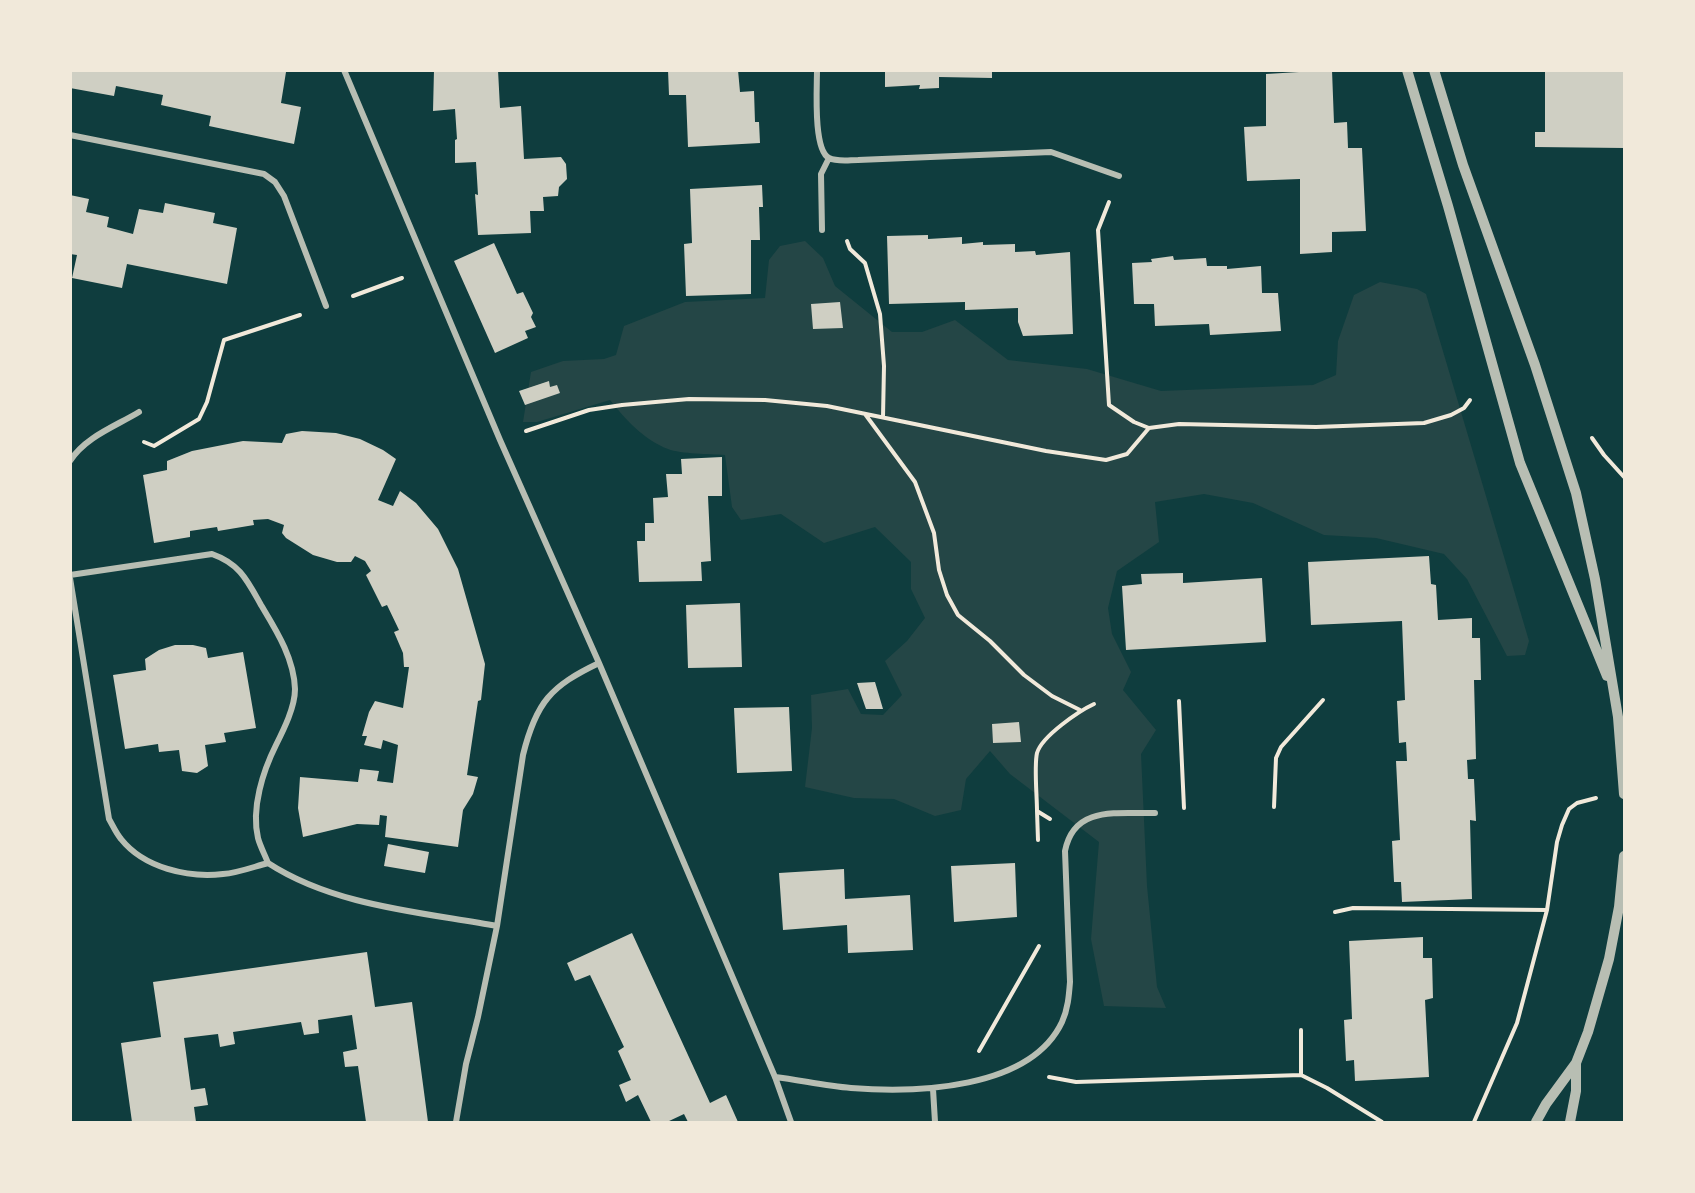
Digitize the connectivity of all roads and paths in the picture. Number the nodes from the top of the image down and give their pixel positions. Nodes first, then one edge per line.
1 (344, 70) edge
2 (817, 70) edge
3 (1407, 70) edge
4 (1434, 70) edge
5 (70, 135) edge
6 (829, 158) junction
7 (1119, 176) joint
8 (822, 230) joint
9 (428, 269) junction
10 (326, 306) junction
11 (1476, 392) dead end
12 (139, 412) dead end
13 (865, 414) junction
14 (884, 417) junction
15 (1149, 428) junction
16 (109, 429) junction
17 (500, 440) junction
18 (70, 461) edge
19 (70, 576) edge
20 (599, 663) junction
21 (1614, 693) junction
22 (1323, 700) dead end
23 (1179, 701) dead end
24 (1094, 704) dead end
25 (1080, 710) junction
26 (1624, 794) edge
27 (1592, 799) dead end
28 (1274, 807) dead end
29 (1037, 810) junction
30 (1184, 812) dead end
31 (1155, 813) dead end
32 (1071, 833) junction
33 (1038, 846) dead end
34 (1624, 856) edge
35 (268, 863) junction
36 (1547, 910) junction
37 (1335, 912) dead end
38 (497, 927) junction
39 (1042, 942) dead end
40 (1301, 1030) dead end
41 (1027, 1061) junction
42 (1575, 1063) junction
43 (1302, 1075) junction
44 (775, 1077) junction
45 (979, 1079) junction
46 (933, 1089) junction
47 (456, 1122) edge
48 (791, 1122) edge
49 (935, 1122) edge
50 (1382, 1122) edge
51 (1474, 1122) edge
52 (1536, 1122) edge
53 (1570, 1122) edge

1 - 9 street
2 - 6 street
3 - 21 street
4 - 21 street
5 - 10 street
6 - 7 street
6 - 8 street
7 - 15 path
8 - 14 path
9 - 10 path
9 - 17 street
10 - 16 path
11 - 15 path
12 - 16 street
13 - 14 path
13 - 17 path
13 - 25 path
14 - 15 path
16 - 18 street
17 - 20 street
19 - 35 street
19 - 35 street
20 - 38 street
20 - 44 street
21 - 26 street
22 - 28 path
23 - 30 path
24 - 25 path
25 - 29 path
27 - 36 path
29 - 32 path
29 - 33 path
31 - 32 street
32 - 41 street
34 - 42 street
35 - 38 street
36 - 37 path
36 - 51 path
38 - 47 street
39 - 45 path
40 - 43 path
41 - 43 path
41 - 45 street
42 - 52 street
42 - 53 street
43 - 50 path
44 - 46 street
44 - 48 street
45 - 46 street
46 - 49 street

